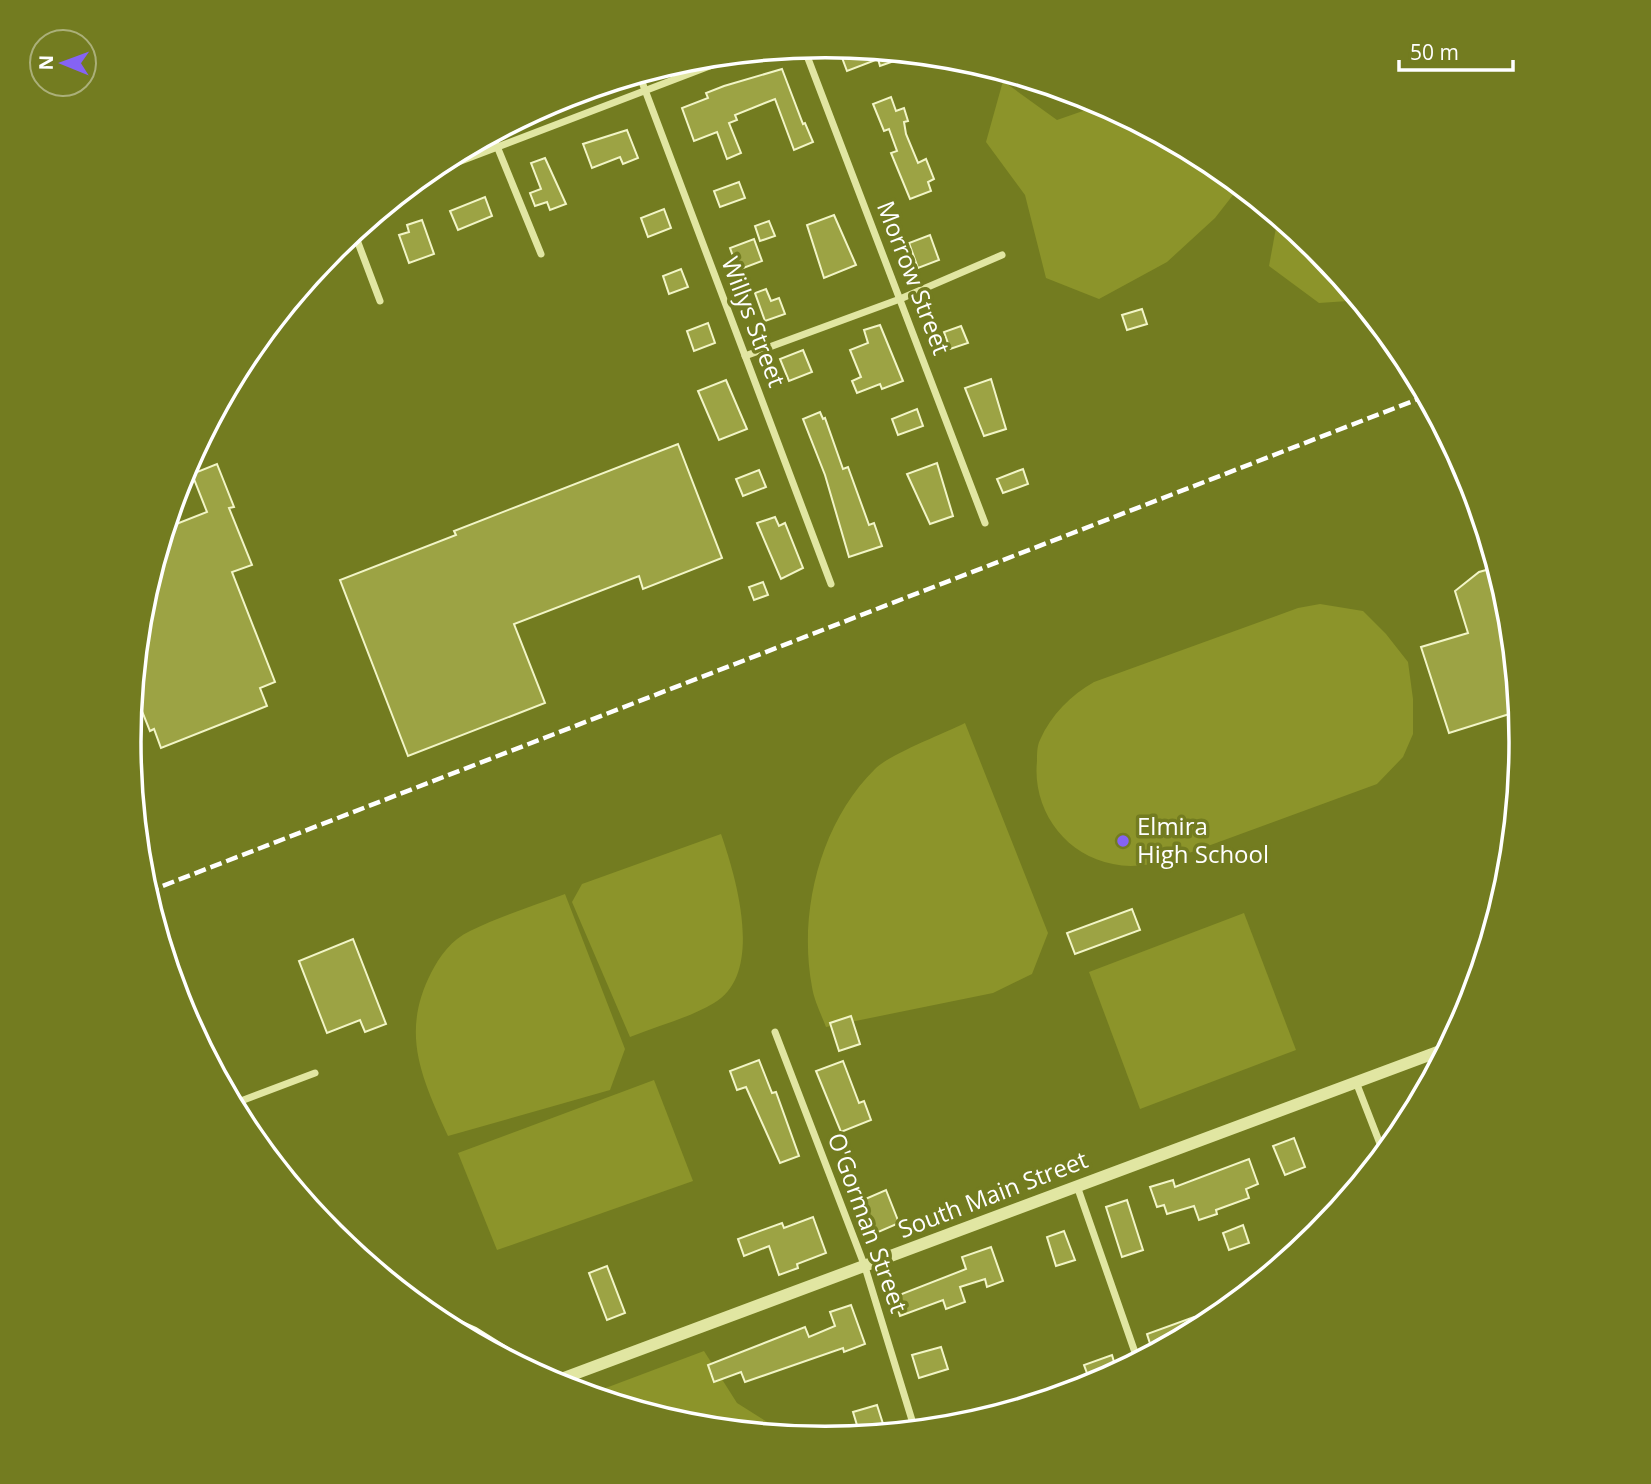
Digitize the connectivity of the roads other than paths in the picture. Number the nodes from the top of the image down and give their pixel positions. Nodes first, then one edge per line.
1 (808, 58) edge
2 (696, 70) edge
3 (642, 83) edge
4 (645, 89) junction
5 (496, 142) edge
6 (498, 148) junction
7 (468, 159) edge
8 (358, 243) edge
9 (541, 254) dead end
10 (1002, 255) dead end
11 (900, 299) junction
12 (380, 301) dead end
13 (745, 356) junction
14 (985, 523) dead end
15 (831, 584) dead end
16 (775, 1032) dead end
17 (1435, 1053) edge
18 (315, 1073) dead end
19 (1356, 1082) junction
20 (243, 1100) edge
21 (1380, 1143) edge
22 (1076, 1185) junction
23 (865, 1268) junction
24 (1135, 1352) edge
25 (569, 1376) edge
26 (912, 1420) edge

1 - 11 street, Morrow Street
2 - 4 street
3 - 4 street, Willys Street
4 - 6 street
4 - 13 street, Willys Street
5 - 6 street
6 - 7 street
6 - 9 street
8 - 12 street
10 - 11 street
11 - 13 street
11 - 14 street, Morrow Street
13 - 15 street, Willys Street
16 - 23 street, O'Gorman Street
17 - 19 street, South Main Street
18 - 20 street
19 - 21 street
19 - 22 street, South Main Street
22 - 23 street, South Main Street
22 - 24 street
23 - 25 street, South Main Street
23 - 26 street, O'Gorman Street

